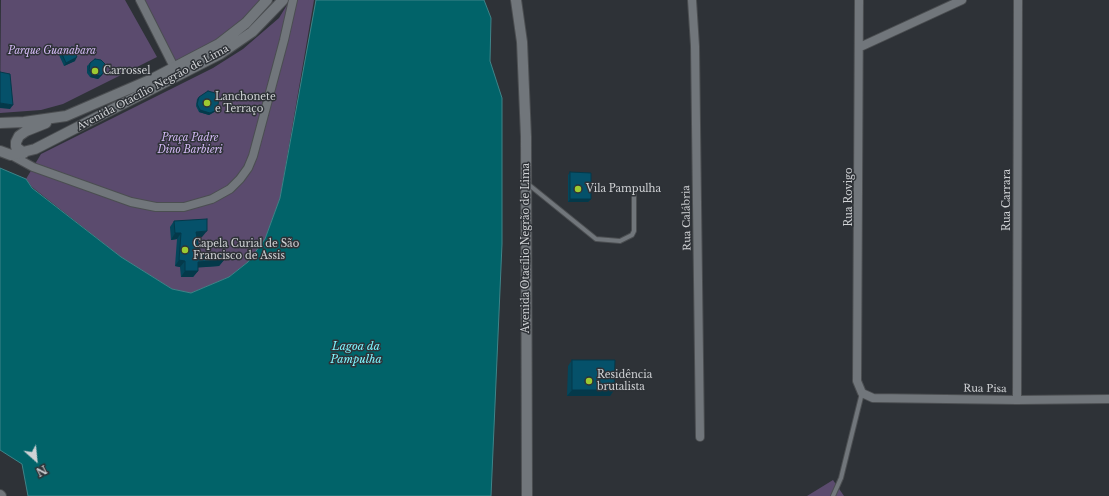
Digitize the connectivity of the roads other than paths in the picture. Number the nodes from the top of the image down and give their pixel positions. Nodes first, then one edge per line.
1 (140, 0) edge
2 (267, 0) edge
3 (283, 0) edge
4 (292, 0) edge
5 (516, 0) edge
6 (692, 0) edge
7 (859, 0) edge
8 (962, 0) edge
9 (1018, 0) edge
10 (860, 47) junction
11 (174, 67) junction
12 (66, 116) junction
13 (0, 123) edge
14 (0, 151) edge
15 (24, 153) junction
16 (11, 155) junction
17 (526, 182) junction
18 (634, 194) dead end
19 (862, 393) junction
20 (1109, 399) edge
21 (1017, 400) junction
22 (700, 437) dead end
23 (527, 496) edge
24 (833, 496) edge

1 - 11 street
2 - 11 street, Avenida Otacílio Negrão de Lima
3 - 15 street, Avenida Otacílio Negrão de Lima
4 - 16 street, Avenida Otacílio Negrão de Lima
5 - 17 street, Avenida Otacílio Negrão de Lima
6 - 22 street, Rua Calábria
7 - 10 street, Rua Rovigo
8 - 10 street
9 - 21 street, Rua Carrara
10 - 19 street, Rua Rovigo
11 - 12 street, Avenida Otacílio Negrão de Lima
12 - 13 street, Avenida Otacílio Negrão de Lima
12 - 15 street
14 - 16 street, Avenida Otacílio Negrão de Lima
15 - 16 street, Avenida Otacílio Negrão de Lima
17 - 18 lane
17 - 23 street, Avenida Otacílio Negrão de Lima
19 - 21 street, Rua Pisa
19 - 24 lane
20 - 21 street, Rua Pisa

